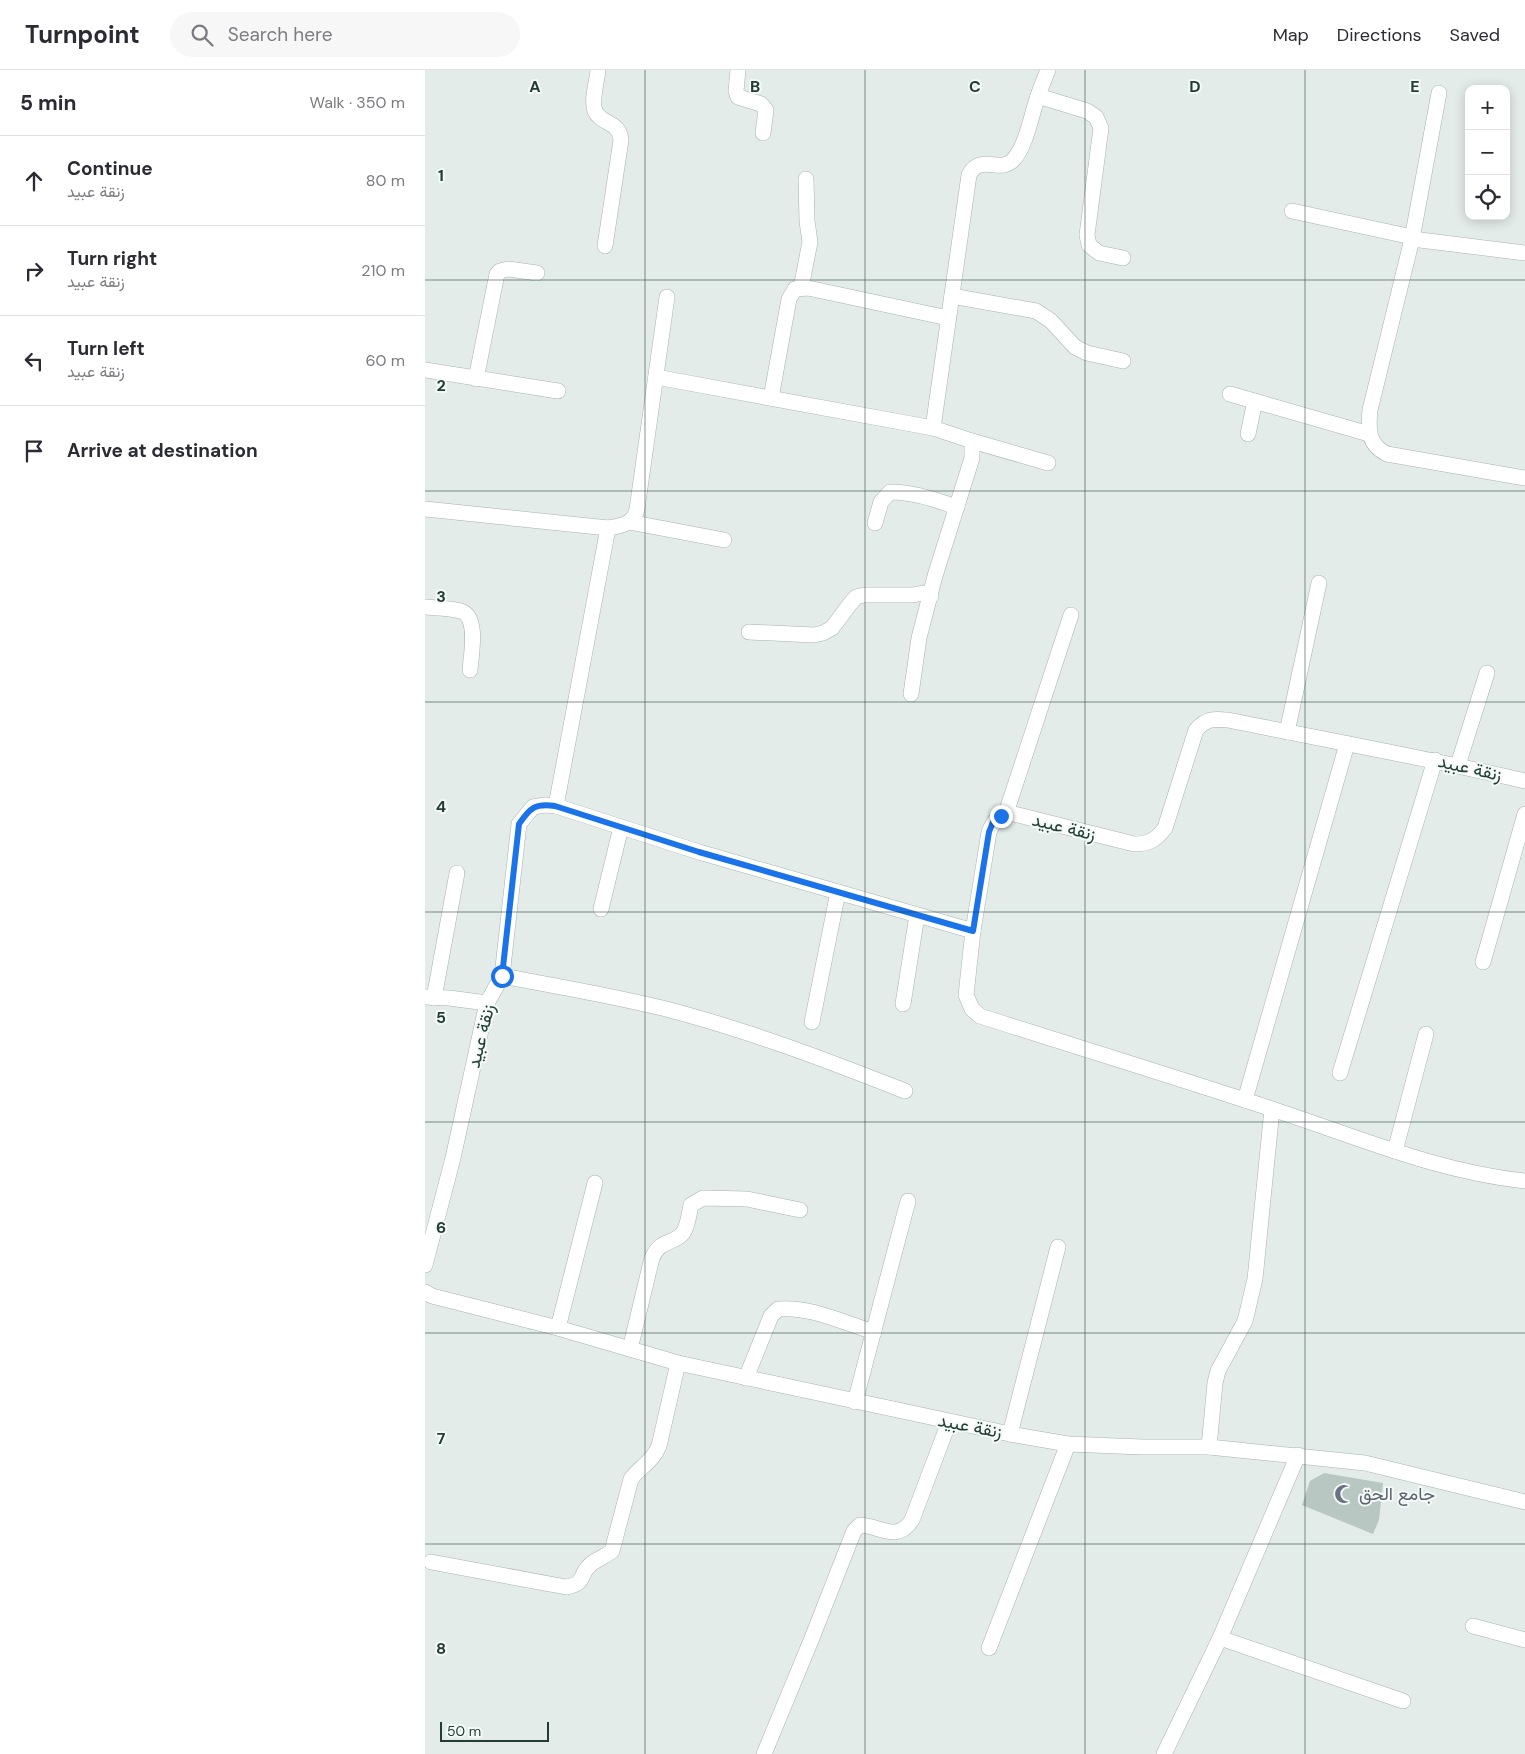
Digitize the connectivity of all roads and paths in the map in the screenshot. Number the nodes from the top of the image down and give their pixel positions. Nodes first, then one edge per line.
1 (598, 70) edge
2 (738, 70) edge
3 (1048, 70) edge
4 (1439, 93) dead end
5 (1038, 96) junction
6 (763, 133) dead end
7 (805, 180) dead end
8 (1292, 211) dead end
9 (1412, 238) junction
10 (605, 246) dead end
11 (1525, 253) edge
12 (1123, 258) dead end
13 (537, 273) dead end
14 (801, 288) junction
15 (667, 296) dead end
16 (951, 296) junction
17 (949, 318) junction
18 (1123, 360) dead end
19 (425, 370) edge
20 (656, 377) junction
21 (476, 379) junction
22 (558, 392) dead end
23 (1230, 394) dead end
24 (771, 398) junction
25 (1255, 401) junction
26 (933, 428) junction
27 (1248, 434) dead end
28 (1369, 434) junction
29 (972, 441) junction
30 (1048, 463) dead end
31 (1525, 478) edge
32 (957, 507) junction
33 (425, 509) edge
34 (629, 522) junction
35 (875, 522) dead end
36 (608, 528) junction
37 (724, 540) dead end
38 (1319, 582) dead end
39 (931, 596) junction
40 (425, 607) edge
41 (1071, 615) dead end
42 (749, 632) dead end
43 (470, 670) dead end
44 (1487, 673) dead end
45 (911, 694) dead end
46 (1287, 732) junction
47 (1347, 744) junction
48 (1435, 760) junction
49 (1458, 765) junction
50 (1525, 781) edge
51 (555, 806) junction
52 (1006, 813) junction
53 (1525, 814) edge
54 (621, 827) junction
55 (457, 873) dead end
56 (838, 892) junction
57 (601, 909) dead end
58 (917, 915) junction
59 (973, 931) junction
60 (1483, 962) dead end
61 (502, 976) junction
62 (430, 997) edge
63 (487, 1003) junction
64 (903, 1004) dead end
65 (812, 1022) dead end
66 (1426, 1034) dead end
67 (1340, 1073) dead end
68 (905, 1091) dead end
69 (1245, 1100) junction
70 (1272, 1109) junction
71 (1395, 1151) junction
72 (1525, 1181) edge
73 (595, 1183) dead end
74 (909, 1201) dead end
75 (800, 1210) dead end
76 (1058, 1247) dead end
77 (425, 1266) edge
78 (425, 1292) edge
79 (558, 1328) junction
80 (874, 1332) junction
81 (630, 1350) junction
82 (678, 1363) junction
83 (746, 1378) junction
84 (855, 1402) junction
85 (949, 1422) junction
86 (1009, 1434) junction
87 (1068, 1444) junction
88 (1209, 1447) junction
89 (1298, 1455) junction
90 (1525, 1502) edge
91 (431, 1562) dead end
92 (1473, 1626) dead end
93 (1221, 1638) junction
94 (1525, 1640) edge
95 (989, 1648) dead end
96 (1403, 1701) dead end
97 (764, 1754) edge
98 (1164, 1754) edge

1 - 10 street
2 - 6 street
3 - 5 street
4 - 9 street
5 - 12 street
5 - 16 street
7 - 14 street
8 - 9 street
9 - 11 street
9 - 28 street
13 - 21 street
14 - 17 street
14 - 24 street
15 - 20 street
16 - 17 street
16 - 18 street
17 - 26 street
19 - 21 street
20 - 24 street
20 - 34 street
21 - 22 street
23 - 25 street
24 - 26 street
25 - 27 street
25 - 28 street
26 - 29 street
28 - 31 street
29 - 30 street
29 - 32 street
32 - 35 street
32 - 39 street
33 - 36 street
34 - 36 street
34 - 37 street
36 - 51 street
38 - 46 street
39 - 42 street
39 - 45 street
40 - 43 street
41 - 52 street
44 - 49 street
46 - 47 street, زنقة عبيد
46 - 52 street, زنقة عبيد
47 - 48 street, زنقة عبيد
47 - 69 street
48 - 49 street, زنقة عبيد
48 - 67 street
49 - 50 street, زنقة عبيد
51 - 54 street, زنقة عبيد
51 - 61 street, زنقة عبيد
52 - 59 street
53 - 60 street
54 - 56 street, زنقة عبيد
54 - 57 street
55 - 62 street
56 - 58 street, زنقة عبيد
56 - 65 street
58 - 59 street, زنقة عبيد
58 - 64 street
59 - 69 street
61 - 63 street, زنقة عبيد
61 - 68 street
62 - 63 street
63 - 77 street, زنقة عبيد
66 - 71 street
69 - 70 street
70 - 71 street
70 - 88 street
71 - 72 street
73 - 79 street
74 - 80 street
75 - 81 street
76 - 86 street
78 - 79 street, زنقة عبيد
79 - 81 street, زنقة عبيد
80 - 83 street
80 - 84 street
81 - 82 street, زنقة عبيد
82 - 83 street, زنقة عبيد
82 - 91 street
83 - 84 street, زنقة عبيد
84 - 85 street, زنقة عبيد
85 - 86 street, زنقة عبيد
85 - 97 street
86 - 87 street, زنقة عبيد
87 - 88 street, زنقة عبيد
87 - 95 street
88 - 89 street, زنقة عبيد
89 - 90 street, زنقة عبيد
89 - 93 street
92 - 94 street
93 - 96 street
93 - 98 street

